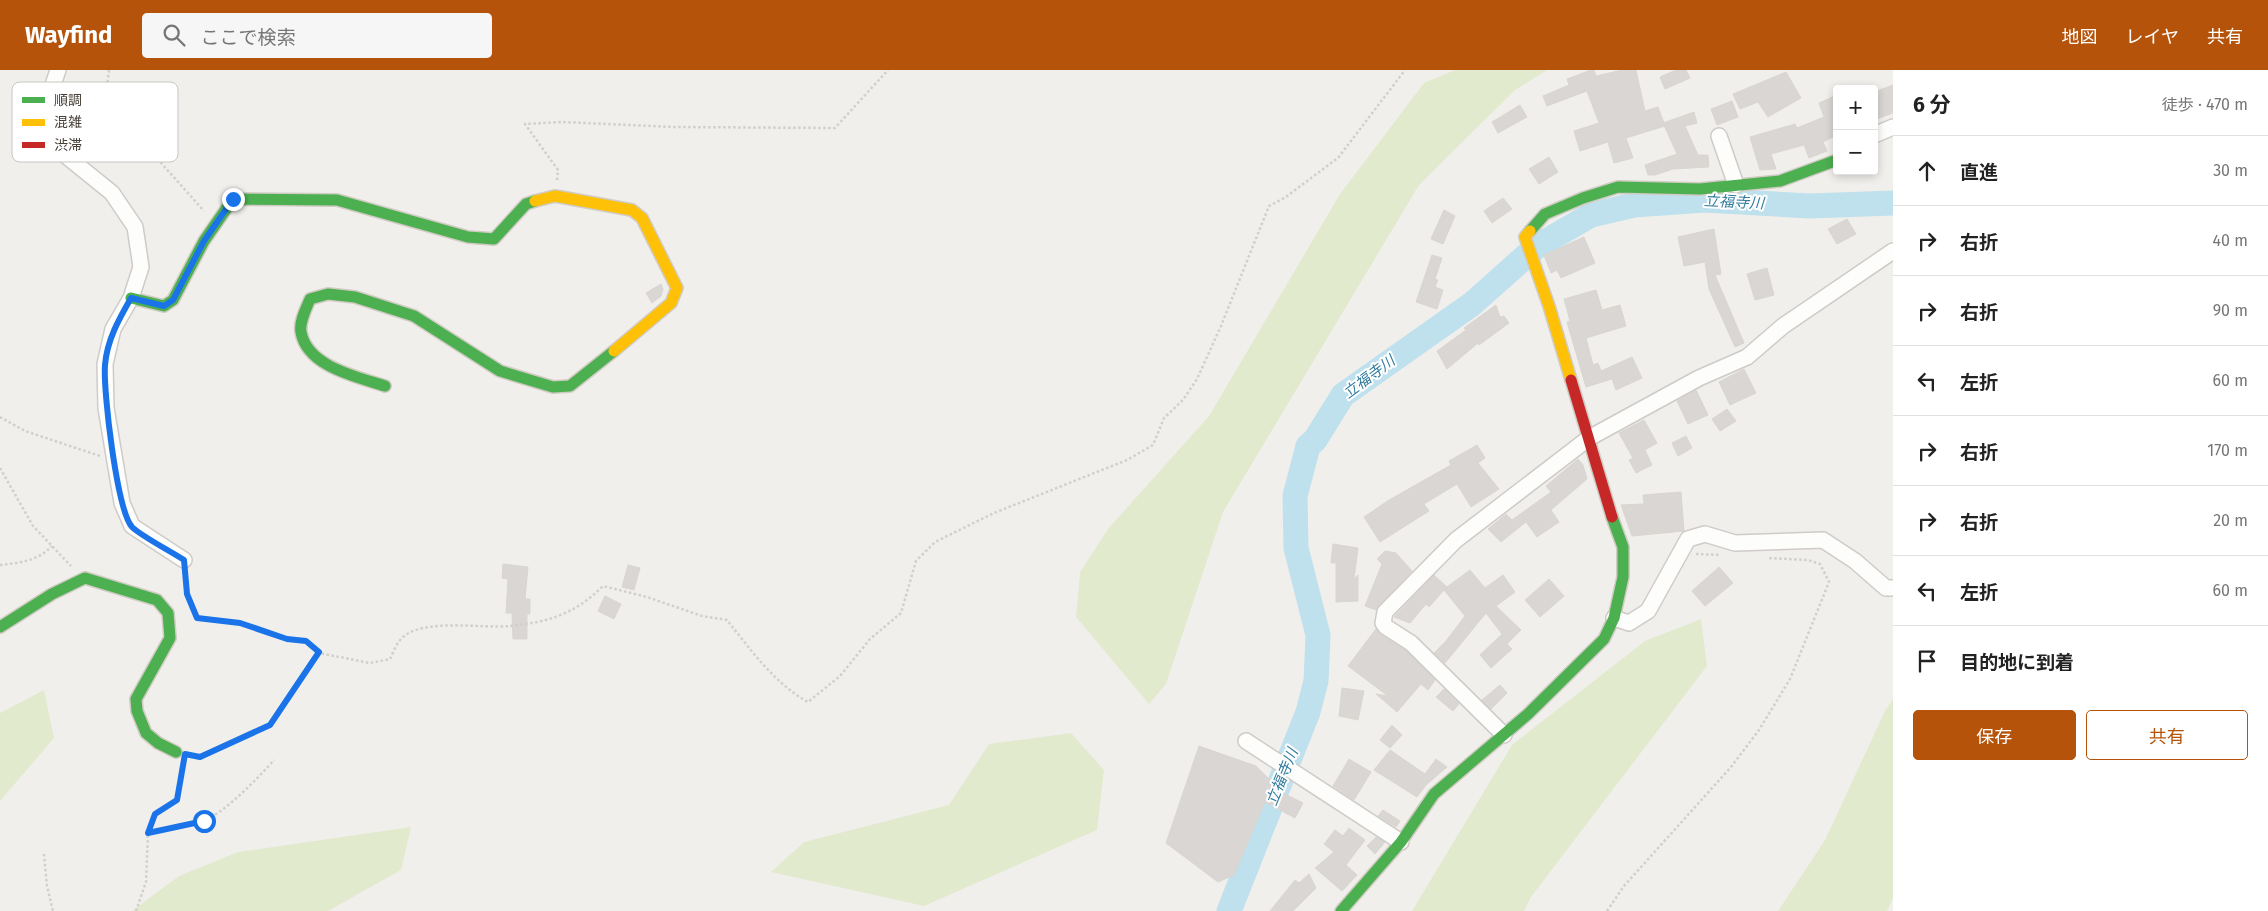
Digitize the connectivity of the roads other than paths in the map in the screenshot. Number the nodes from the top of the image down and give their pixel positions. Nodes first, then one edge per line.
1 (58, 70) edge
2 (54, 82) edge
3 (1893, 127) edge
4 (1878, 133) edge
5 (1719, 136) dead end
6 (74, 162) edge
7 (1833, 162) edge
8 (1736, 185) junction
9 (1893, 250) edge
10 (131, 298) junction
11 (385, 386) dead end
12 (1590, 438) junction
13 (184, 560) road end
14 (1893, 588) edge
15 (1614, 618) junction
16 (0, 627) edge
17 (1504, 735) junction
18 (1246, 741) dead end
19 (180, 753) road end
20 (1400, 842) junction
21 (1341, 911) edge

1 - 2 street
3 - 4 street
5 - 8 street
6 - 10 street
7 - 8 street
8 - 12 street
9 - 12 street
10 - 11 street
10 - 13 street
12 - 15 street
12 - 17 street
14 - 15 street
15 - 17 street
16 - 19 street
17 - 20 street
18 - 20 street
20 - 21 street

